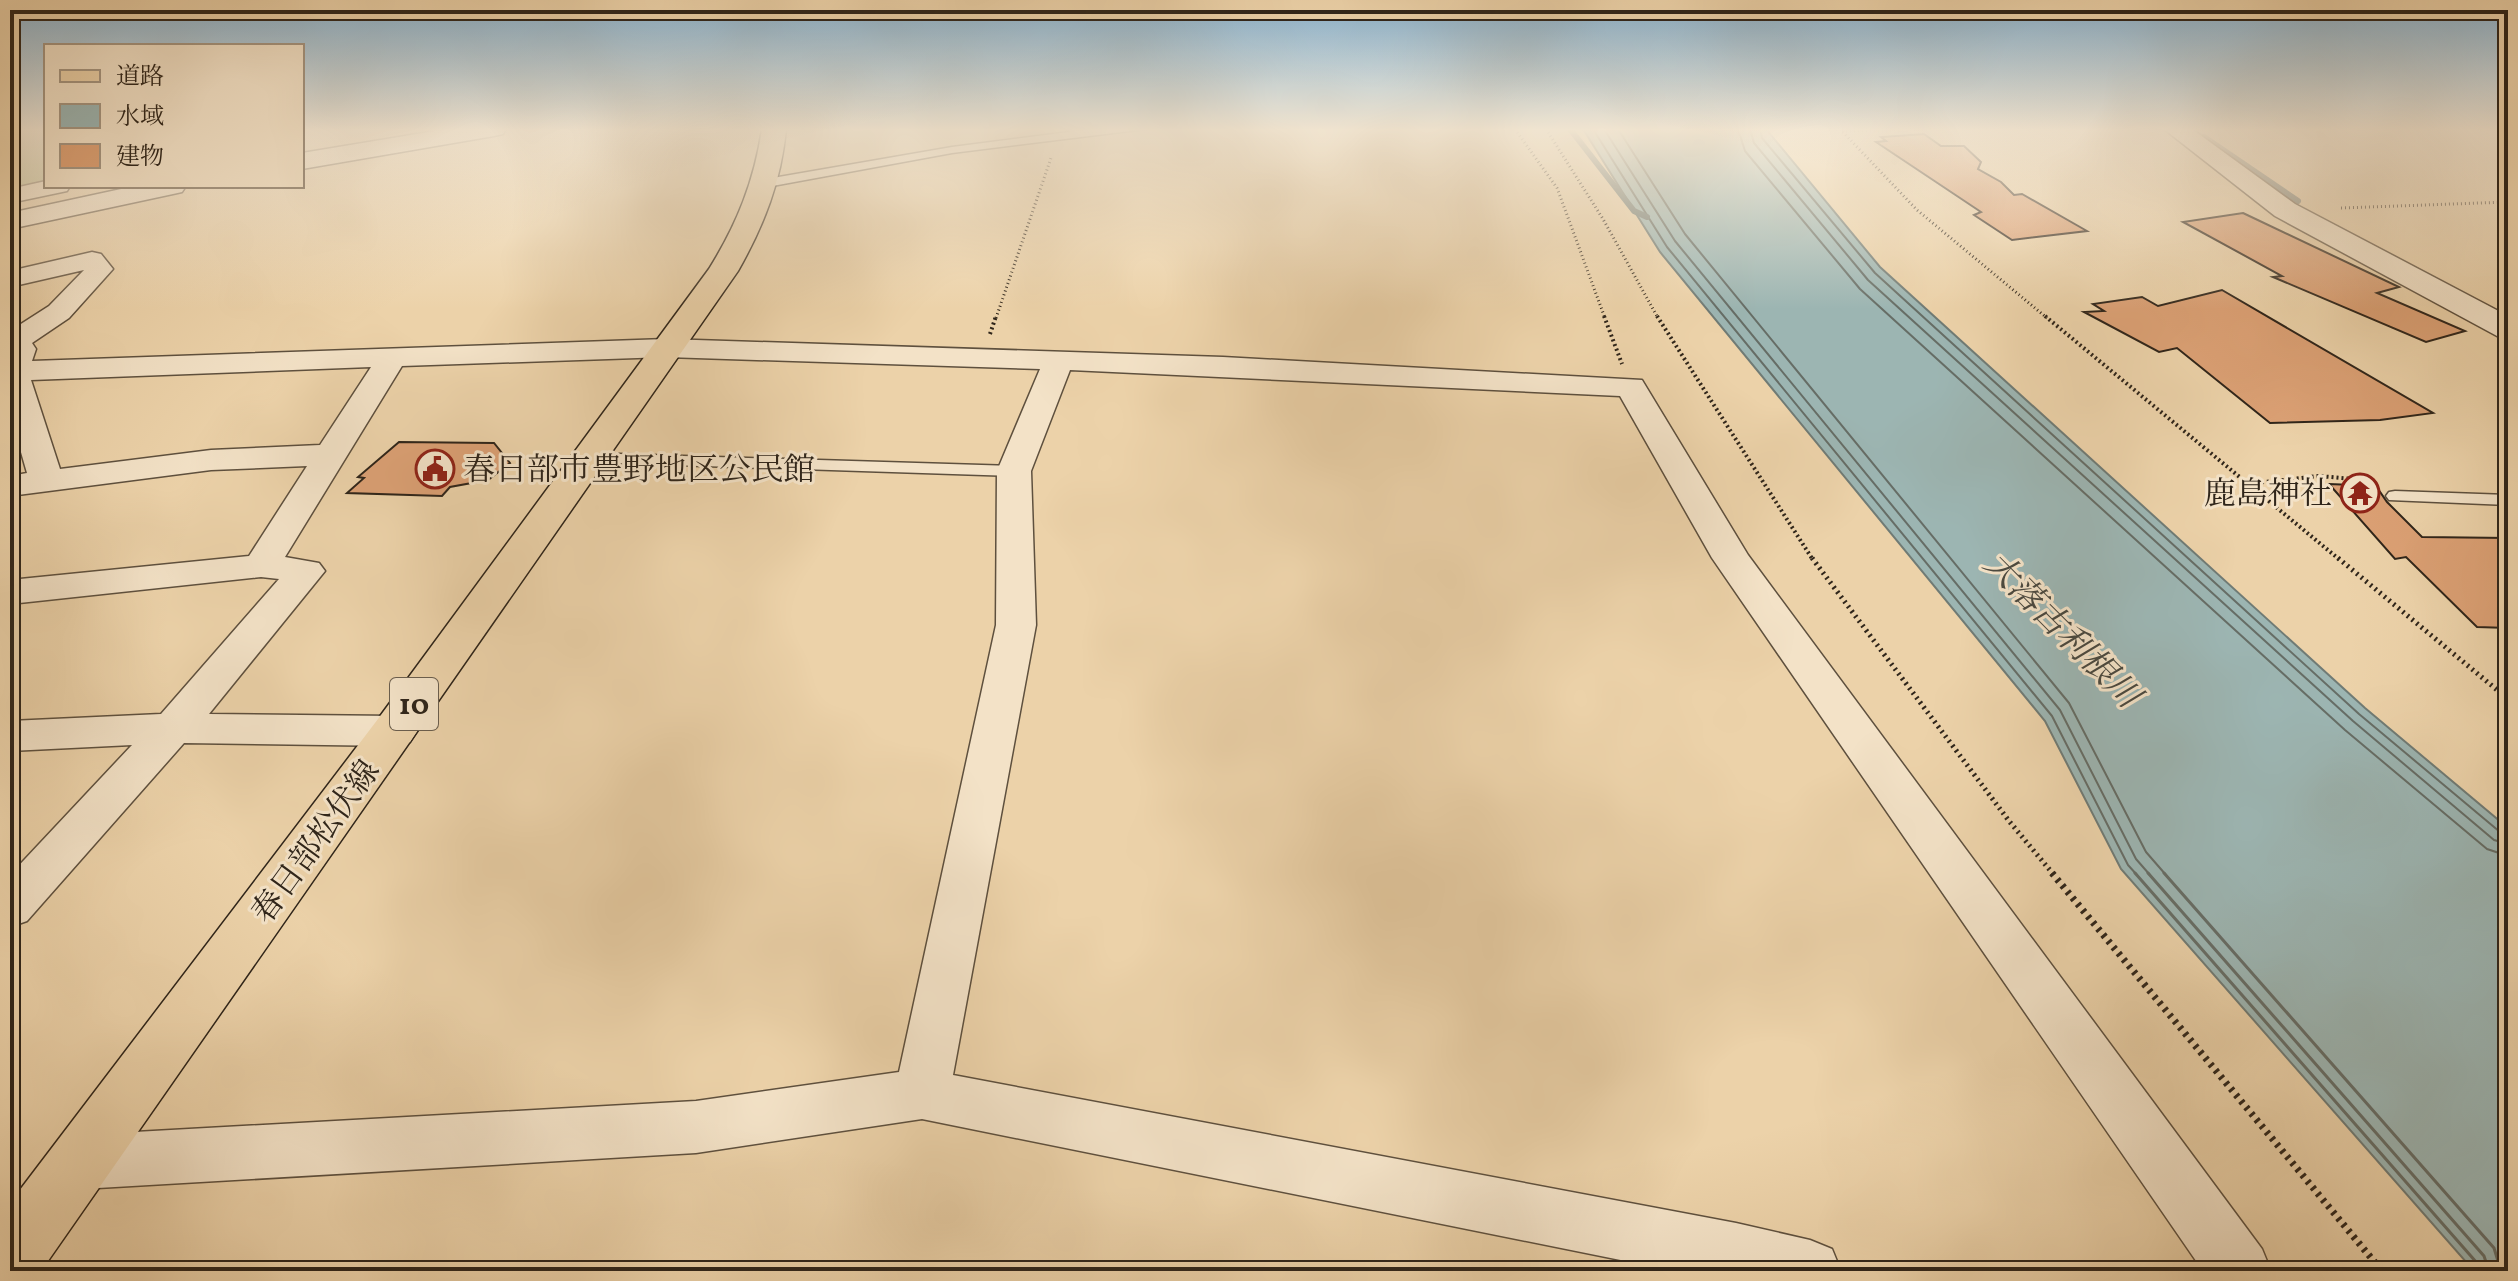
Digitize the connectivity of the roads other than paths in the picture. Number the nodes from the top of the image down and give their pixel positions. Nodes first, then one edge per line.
1 (45, 189) edge
2 (160, 189) edge
3 (765, 189) edge
4 (2256, 189) edge
5 (10, 196) edge
6 (10, 221) edge
7 (10, 279) edge
8 (2508, 329) edge
9 (666, 348) junction
10 (16, 350) edge
11 (393, 356) junction
12 (1059, 360) junction
13 (332, 455) junction
14 (587, 458) junction
15 (1014, 471) junction
16 (46, 479) junction
17 (10, 486) edge
18 (2402, 496) road end
19 (2508, 500) edge
20 (261, 566) junction
21 (10, 592) edge
22 (173, 728) junction
23 (395, 731) junction
24 (10, 736) edge
25 (10, 907) edge
26 (922, 1094) junction
27 (81, 1162) junction
28 (10, 1258) edge
29 (1810, 1271) edge
30 (2240, 1271) edge

1 - 5 street
2 - 6 street
3 - 9 main road, 春日部松伏線 / 10
4 - 8 street
7 - 10 street
9 - 11 street
9 - 12 street
9 - 14 main road, 春日部松伏線 / 10
10 - 11 street
10 - 16 street
11 - 13 street
12 - 15 street
12 - 30 street
13 - 16 street
13 - 20 street
14 - 15 lane
14 - 23 main road, 春日部松伏線 / 10
15 - 26 street
16 - 17 street
18 - 19 lane
20 - 21 street
20 - 22 street
22 - 23 street
22 - 24 street
22 - 25 street
23 - 27 main road, 春日部松伏線 / 10
26 - 27 street
26 - 29 street
27 - 28 main road, 春日部松伏線 / 10

